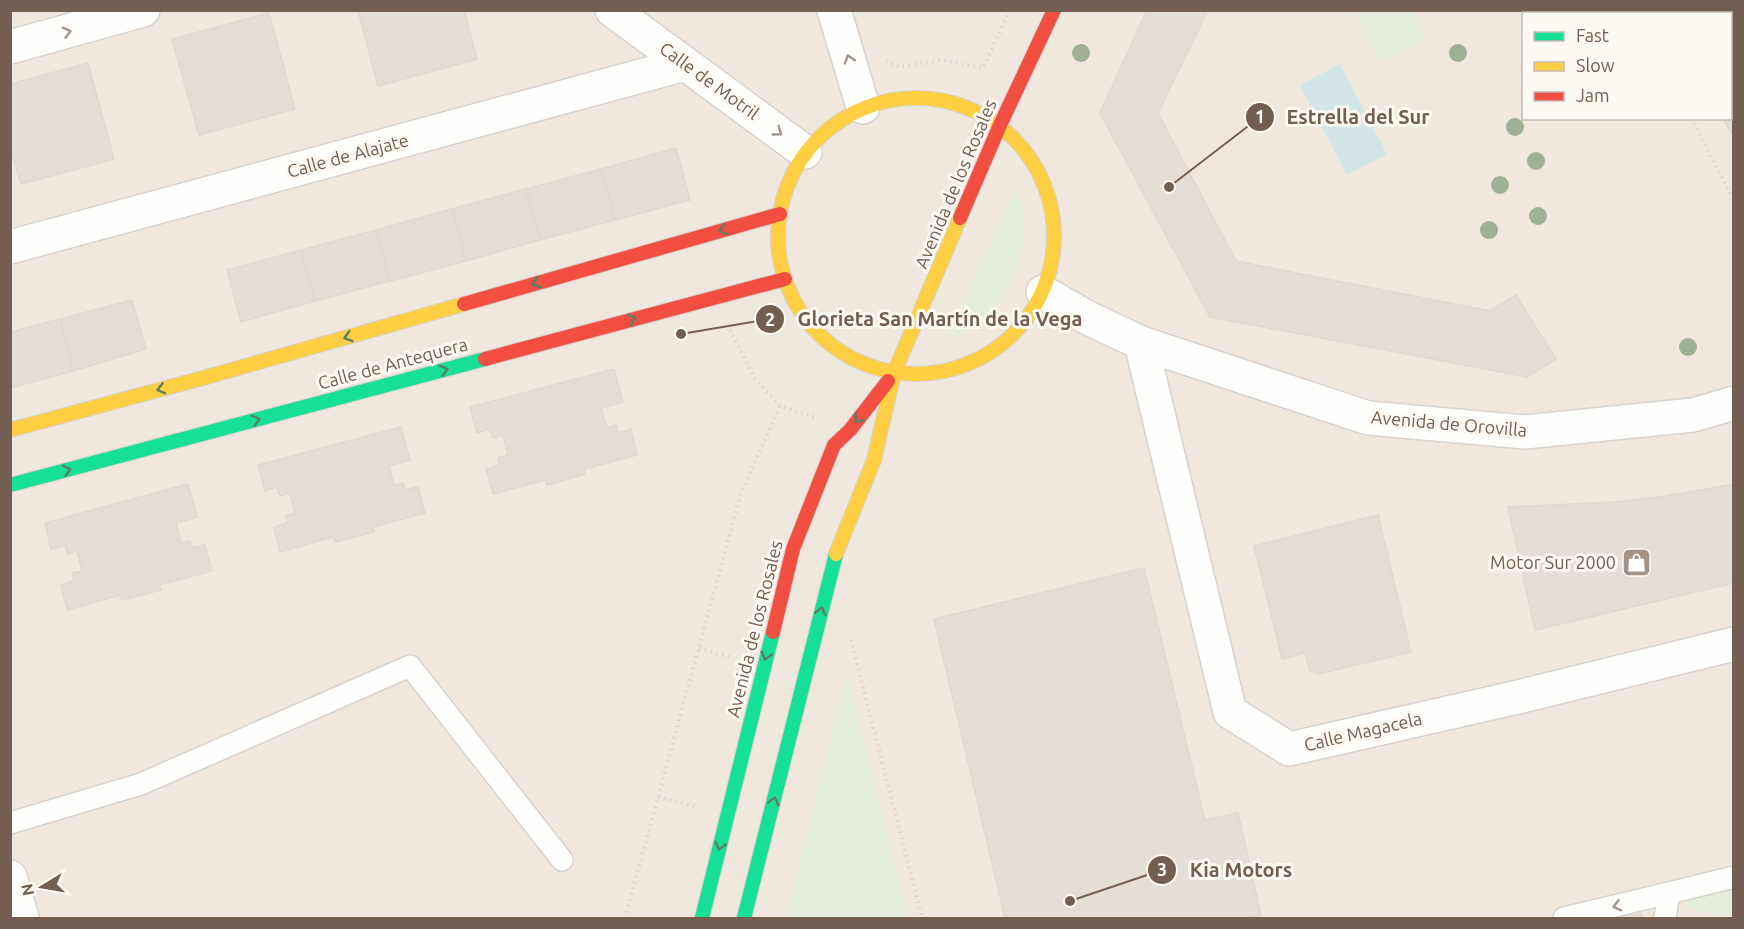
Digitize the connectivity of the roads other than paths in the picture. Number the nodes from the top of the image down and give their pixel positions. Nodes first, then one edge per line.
1 (144, 10) edge
2 (612, 10) edge
3 (834, 10) edge
4 (1054, 10) edge
5 (10, 47) edge
6 (685, 64) junction
7 (863, 107) junction
8 (1000, 125) junction
9 (806, 152) junction
10 (780, 214) junction
11 (10, 247) edge
12 (785, 279) junction
13 (1043, 292) junction
14 (1141, 343) junction
15 (894, 373) junction
16 (1734, 403) edge
17 (10, 430) edge
18 (10, 485) edge
19 (1734, 644) edge
20 (10, 823) edge
21 (562, 860) dead end
22 (1734, 877) edge
23 (11, 880) edge
24 (1669, 893) junction
25 (22, 918) edge
26 (702, 918) edge
27 (744, 918) edge
28 (1564, 918) edge
29 (1665, 918) edge

5 -> 1 street
2 - 6 street, Calle de Motril
7 -> 3 street
4 - 8 main road, Avenida de los Rosales
6 -> 9 street, Calle de Motril
6 - 11 street, Calle de Alajate
7 - 8 main road
7 - 9 main road
8 - 13 main road
8 - 15 main road, Avenida de los Rosales
9 - 10 main road
10 - 12 main road
10 -> 17 main road, Calle de Antequera
12 - 15 main road
18 -> 12 main road, Calle de Antequera
13 - 14 street, Avenida de Orovilla
13 - 15 main road
14 - 16 street, Avenida de Orovilla
14 - 19 street, Calle Magacela
15 -> 26 main road, Avenida de los Rosales
27 -> 15 main road, Avenida de los Rosales
20 - 21 lane
22 - 24 lane
23 - 25 street
24 -> 28 lane
24 - 29 lane

